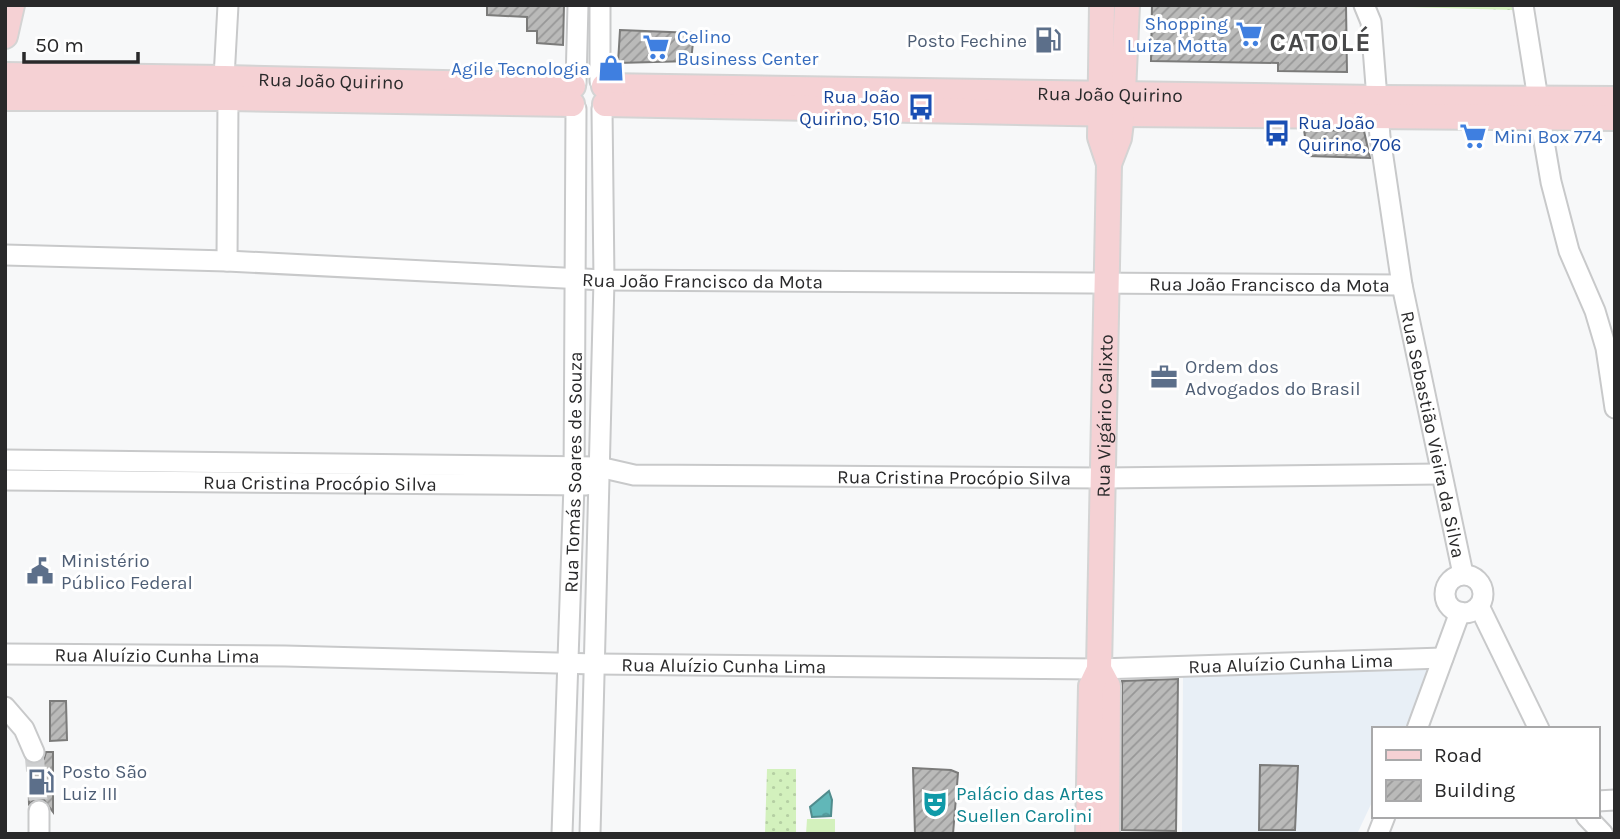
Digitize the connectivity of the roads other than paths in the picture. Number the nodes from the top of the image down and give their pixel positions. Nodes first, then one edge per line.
1 (12, 5) edge
2 (229, 5) edge
3 (578, 5) edge
4 (600, 5) edge
5 (1102, 5) edge
6 (1127, 5) edge
7 (1523, 5) edge
8 (1368, 11) edge
9 (5, 36) edge
10 (1126, 45) junction
11 (5, 75) edge
12 (226, 88) junction
13 (589, 95) junction
14 (1173, 95) junction
15 (5, 98) edge
16 (1615, 99) edge
17 (1111, 104) junction
18 (1378, 107) junction
19 (1539, 108) junction
20 (1615, 118) edge
21 (5, 255) edge
22 (227, 261) junction
23 (575, 278) junction
24 (604, 279) junction
25 (1108, 283) junction
26 (1402, 285) junction
27 (1615, 408) edge
28 (5, 460) edge
29 (168, 471) junction
30 (1440, 474) junction
31 (574, 476) junction
32 (599, 476) junction
33 (1105, 478) junction
34 (5, 480) edge
35 (1463, 575) junction
36 (1469, 609) junction
37 (5, 654) edge
38 (1443, 658) junction
39 (567, 663) junction
40 (596, 664) junction
41 (1099, 669) junction
42 (5, 707) edge
43 (1418, 727) edge
44 (1538, 727) edge
45 (34, 752) tunnel mouth
46 (39, 811) tunnel mouth
47 (1588, 818) edge
48 (1602, 833) edge
49 (39, 834) edge
50 (562, 834) edge
51 (590, 834) edge
52 (1088, 834) edge
53 (1107, 834) edge

1 - 9 main road
2 - 12 street
3 - 13 street, Rua Tomás Soares de Souza
4 - 13 street, Rua Tomás Soares de Souza
5 - 17 main road, Rua Vigário Calixto
6 - 10 main road, Rua Vigário Calixto
7 - 19 street
8 - 18 street, Rua Sebastião Vieira da Silva
10 - 14 main road
10 - 17 main road, Rua Vigário Calixto
11 - 12 main road, Rua João Quirino
12 - 13 main road, Rua João Quirino
12 - 15 main road, Rua João Quirino
12 - 22 street
13 - 17 main road, Rua João Quirino
13 - 23 street, Rua Tomás Soares de Souza
13 - 24 street, Rua Tomás Soares de Souza
14 - 17 main road, Rua João Quirino
14 - 18 main road, Rua João Quirino
16 - 19 main road, Rua João Quirino
17 - 18 main road, Rua João Quirino
17 - 25 main road, Rua Vigário Calixto
18 - 19 main road, Rua João Quirino
18 - 26 street, Rua Sebastião Vieira da Silva
19 - 20 main road, Rua João Quirino
19 - 27 street
21 - 22 street, Rua João Francisco da Mota
22 - 23 street, Rua João Francisco da Mota
23 - 24 street, Rua João Francisco da Mota
23 - 31 street, Rua Tomás Soares de Souza
24 - 25 street, Rua João Francisco da Mota
24 - 32 street, Rua Tomás Soares de Souza
25 - 26 street, Rua João Francisco da Mota
25 - 33 main road, Rua Vigário Calixto
26 - 30 street, Rua Sebastião Vieira da Silva
28 - 29 street, Rua Cristina Procópio Silva
29 - 31 street, Rua Cristina Procópio Silva
29 - 34 street, Rua Cristina Procópio Silva
30 - 33 street, Rua Cristina Procópio Silva
30 - 35 street, Rua Sebastião Vieira da Silva
31 - 32 street, Rua Cristina Procópio Silva
31 - 39 street, Rua Tomás Soares de Souza
32 - 33 street, Rua Cristina Procópio Silva
32 - 40 street, Rua Tomás Soares de Souza
33 - 41 main road, Rua Vigário Calixto
35 - 36 street
35 - 36 street
36 - 38 street
36 - 44 street
37 - 39 street, Rua Aluízio Cunha Lima
38 - 41 street, Rua Aluízio Cunha Lima
38 - 43 street
39 - 40 street, Rua Aluízio Cunha Lima
39 - 50 street, Rua Tomás Soares de Souza
40 - 41 street, Rua Aluízio Cunha Lima
40 - 51 street, Rua Tomás Soares de Souza
41 - 52 main road, Rua Vigário Calixto
41 - 53 main road, Rua Vigário Calixto
42 - 45 street
46 - 49 street
47 - 48 street

